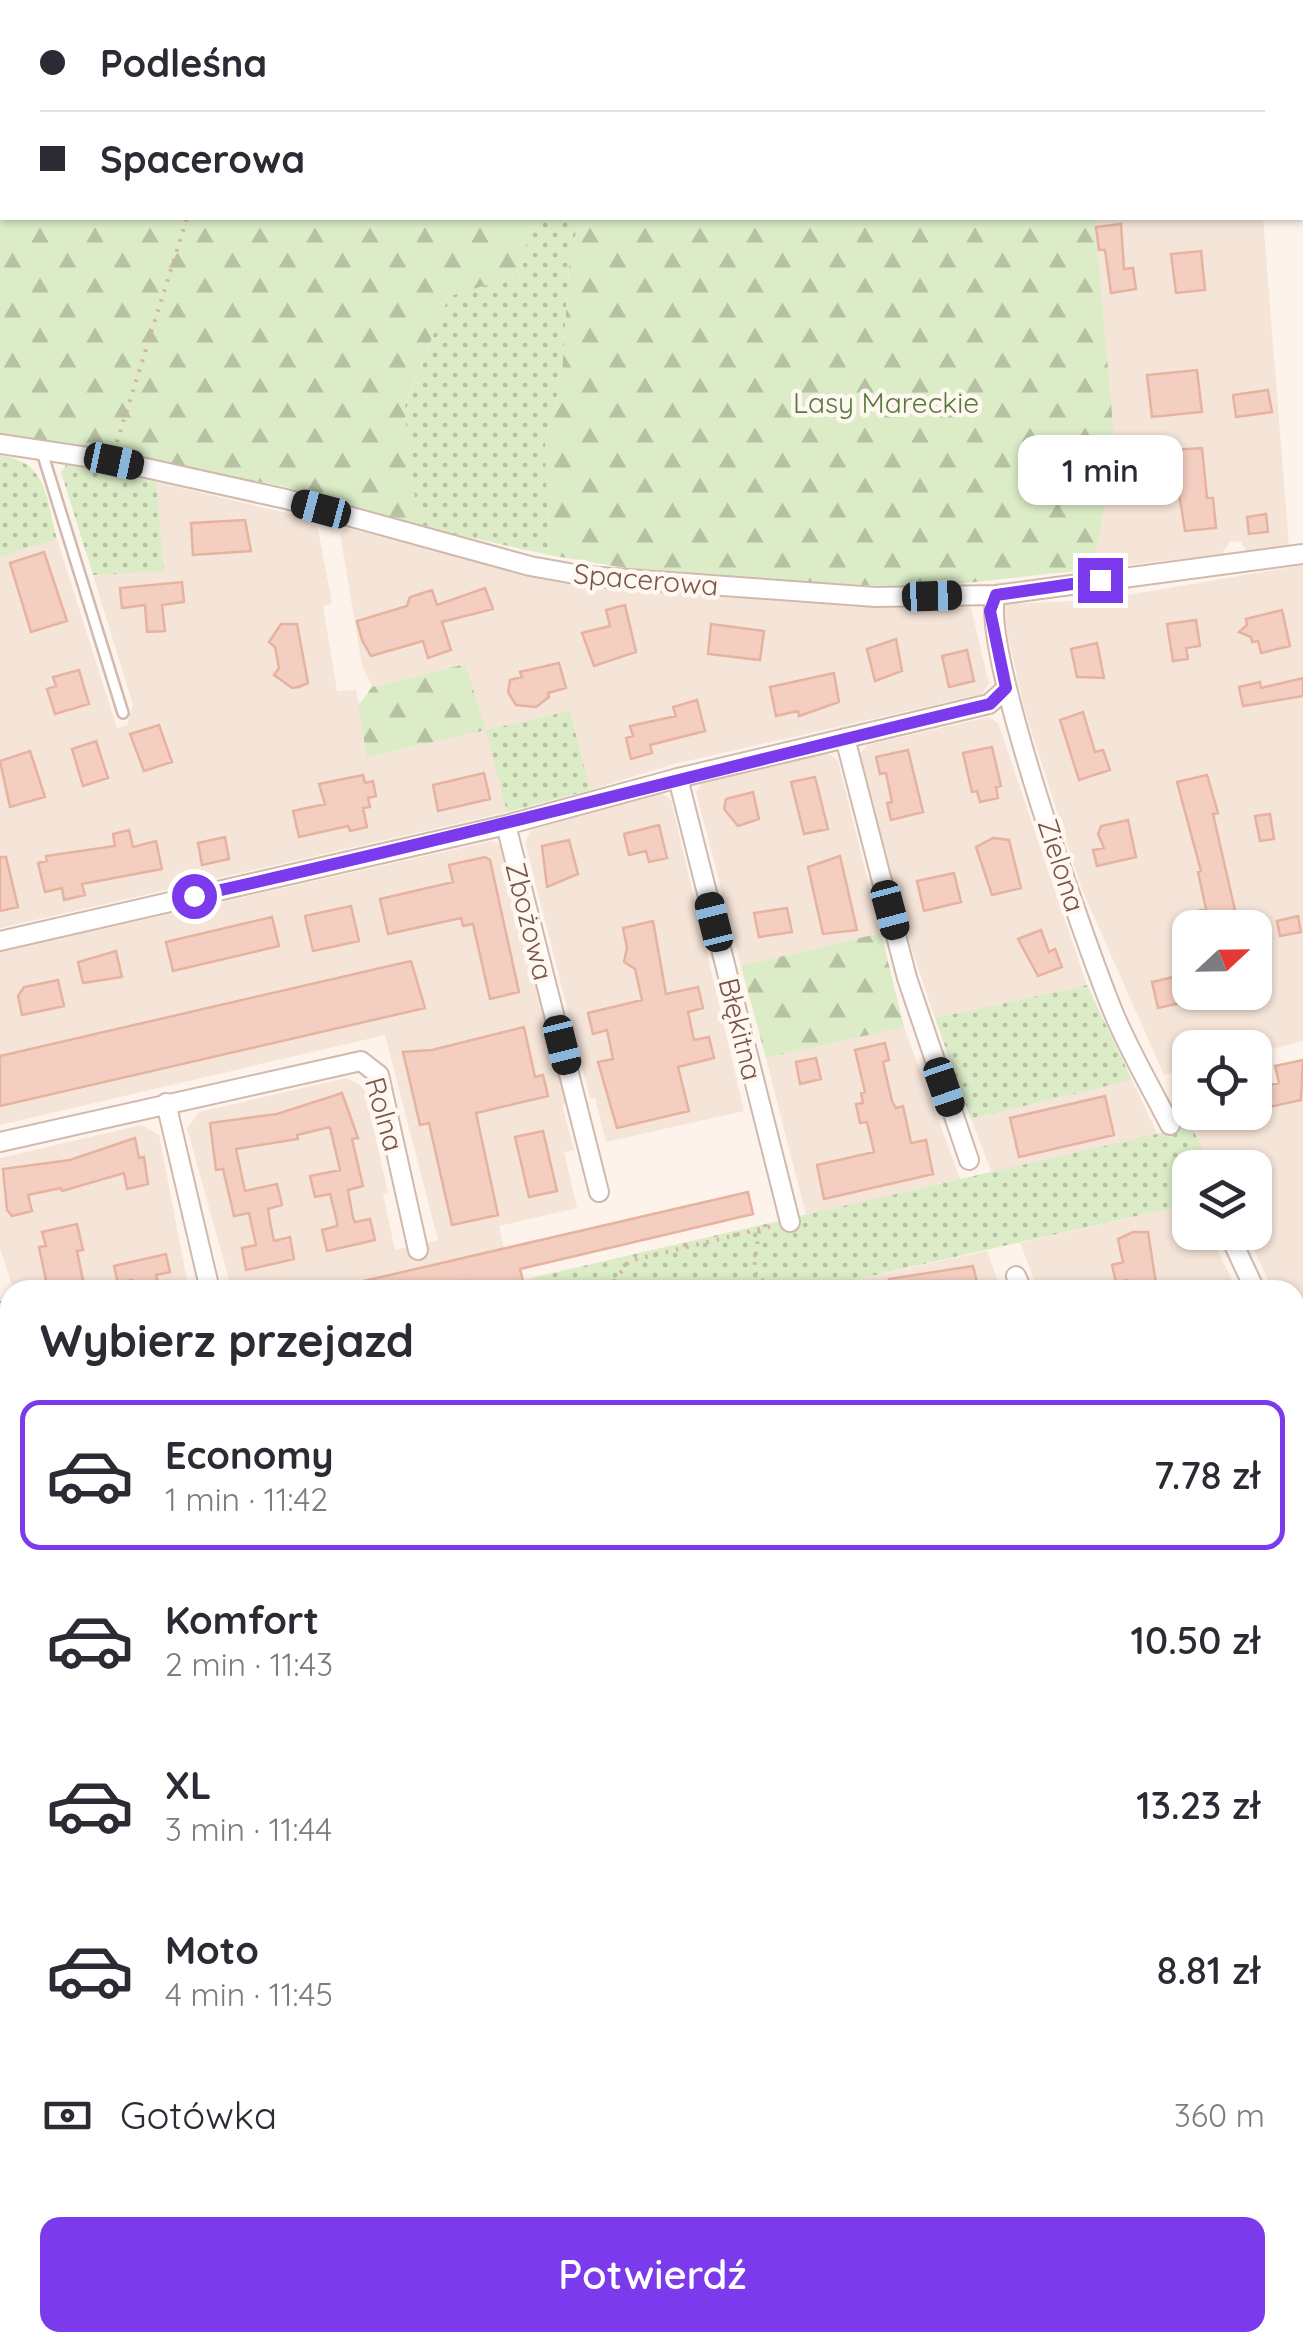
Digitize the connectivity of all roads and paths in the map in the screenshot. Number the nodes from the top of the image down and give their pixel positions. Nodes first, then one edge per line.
1 (185, 220) edge
2 (0, 444) edge
3 (42, 452) junction
4 (114, 461) junction
5 (1303, 554) edge
6 (996, 595) junction
7 (1006, 688) junction
8 (123, 713) dead end
9 (845, 738) junction
10 (678, 778) junction
11 (506, 825) junction
12 (0, 941) edge
13 (166, 1104) junction
14 (1170, 1125) dead end
15 (0, 1142) edge
16 (969, 1160) dead end
17 (599, 1192) dead end
18 (790, 1222) joint
19 (759, 1230) junction
20 (418, 1250) dead end
21 (1236, 1250) edge
22 (208, 1280) edge
23 (615, 1280) edge
24 (761, 1280) edge
25 (1250, 1280) edge

1 - 4 path
2 - 3 street, Spacerowa
3 - 4 street, Spacerowa
3 - 8 lane
4 - 6 street, Spacerowa
5 - 6 street, Spacerowa
6 - 7 street, Zielona
7 - 9 street
7 - 14 street, Zielona
9 - 10 street
9 - 16 street
10 - 11 street
10 - 18 street, Błękitna
11 - 12 street
11 - 17 street, Zbożowa
13 - 15 street, Rolna
13 - 20 street, Rolna
13 - 22 street
18 - 19 path
19 - 23 path
19 - 24 path
21 - 25 street

